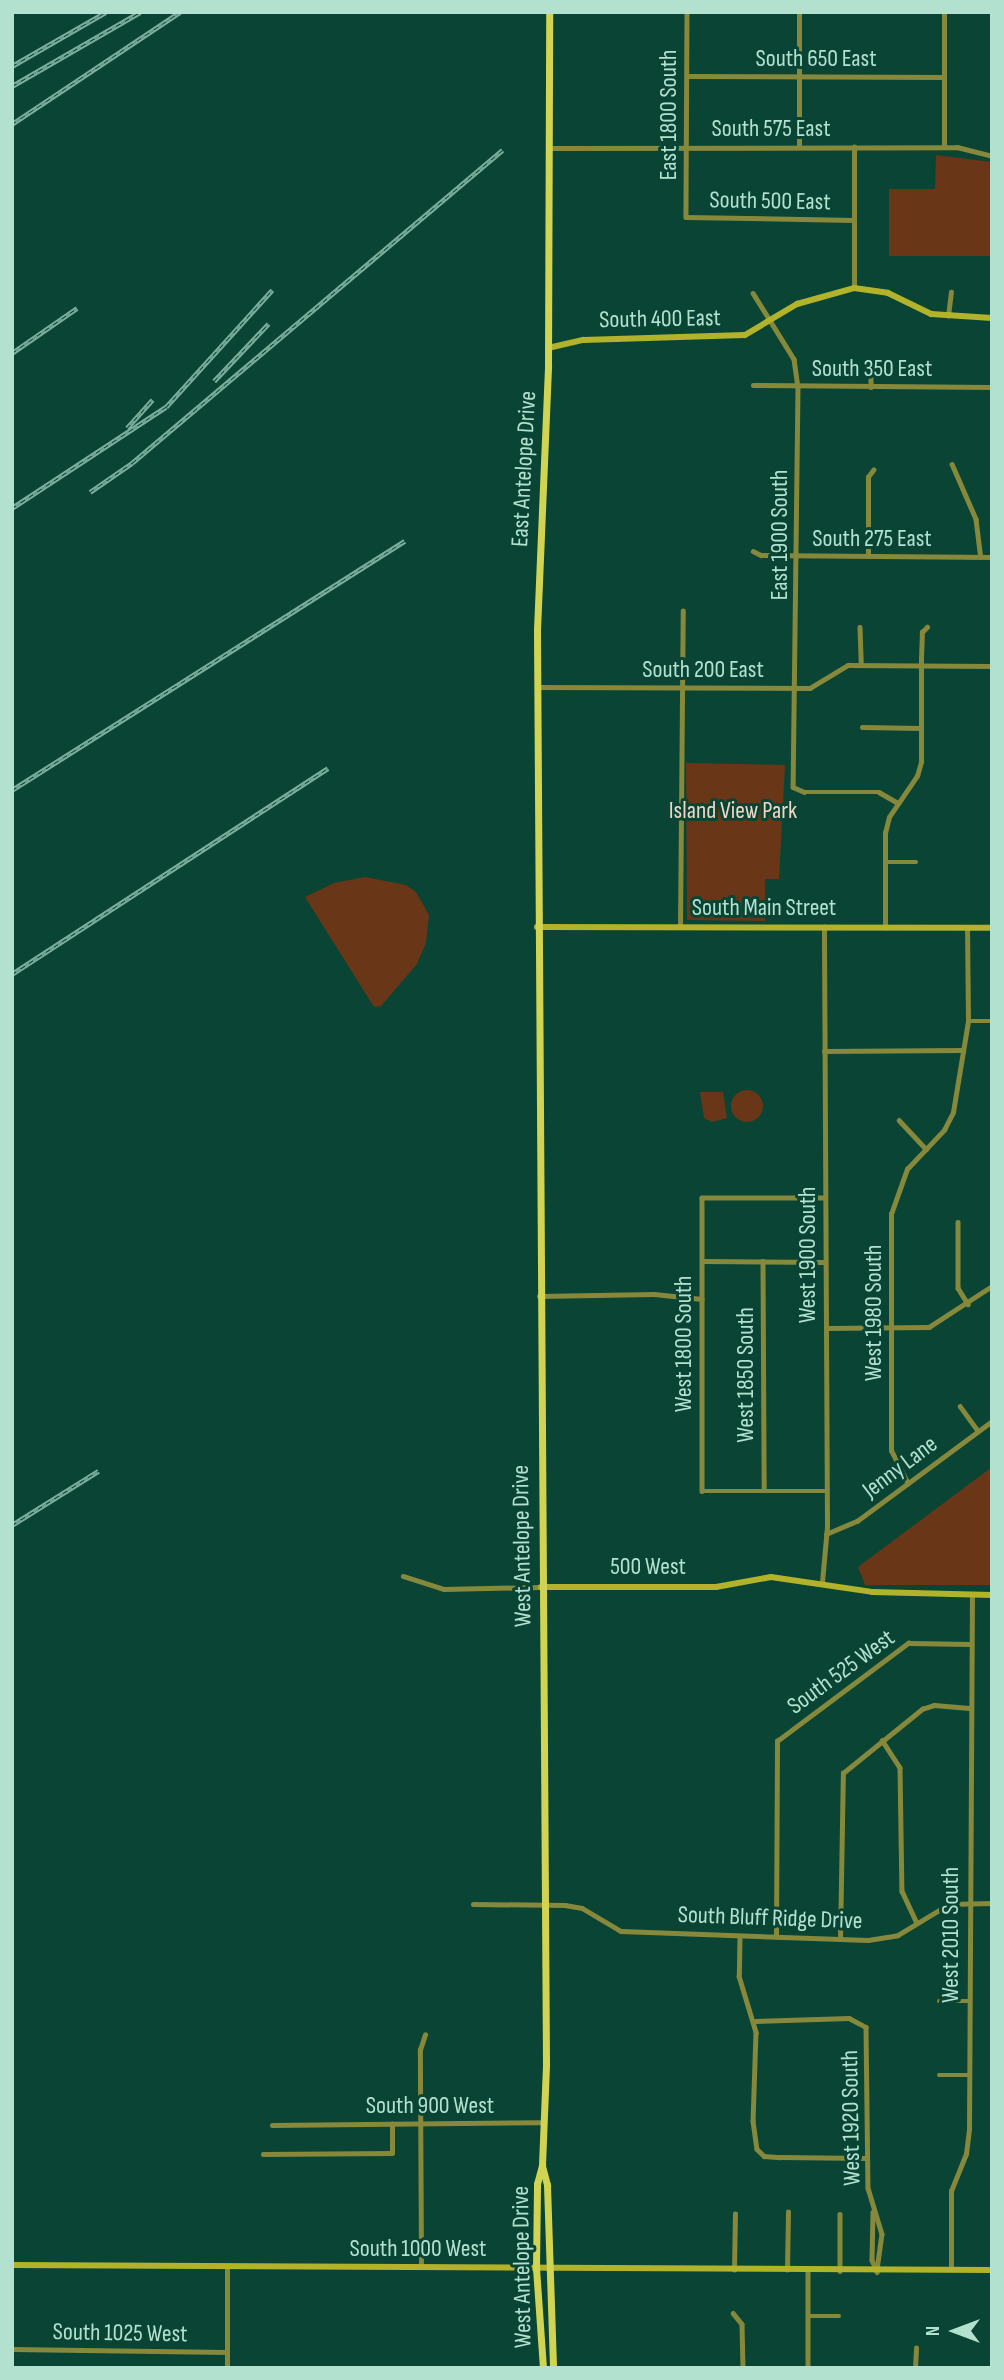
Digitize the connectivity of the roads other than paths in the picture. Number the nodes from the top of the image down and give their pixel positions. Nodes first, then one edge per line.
1 (549, 12) edge
2 (687, 12) edge
3 (799, 12) edge
4 (944, 12) edge
5 (687, 76) junction
6 (799, 77) junction
7 (944, 77) junction
8 (686, 146) junction
9 (799, 147) junction
10 (854, 147) junction
11 (944, 147) junction
12 (549, 148) junction
13 (992, 156) edge
14 (686, 218) joint
15 (854, 220) junction
16 (853, 288) junction
17 (951, 292) dead end
18 (753, 293) dead end
19 (948, 317) junction
20 (992, 318) edge
21 (771, 323) junction
22 (548, 348) junction
23 (872, 365) dead end
24 (753, 385) dead end
25 (798, 387) junction
26 (872, 387) junction
27 (992, 387) edge
28 (952, 464) dead end
29 (873, 470) dead end
30 (753, 551) dead end
31 (797, 556) junction
32 (868, 556) junction
33 (981, 557) junction
34 (992, 557) edge
35 (682, 611) dead end
36 (860, 627) dead end
37 (927, 627) dead end
38 (861, 665) junction
39 (920, 666) junction
40 (992, 666) edge
41 (538, 687) junction
42 (682, 688) junction
43 (797, 688) junction
44 (862, 727) dead end
45 (921, 728) junction
46 (898, 803) junction
47 (885, 862) junction
48 (916, 862) dead end
49 (537, 927) junction
50 (680, 927) junction
51 (824, 927) junction
52 (885, 928) junction
53 (967, 928) junction
54 (992, 928) edge
55 (968, 1021) junction
56 (992, 1021) edge
57 (962, 1050) junction
58 (824, 1051) junction
59 (899, 1120) dead end
60 (926, 1149) junction
61 (825, 1198) junction
62 (958, 1222) dead end
63 (702, 1261) junction
64 (763, 1261) junction
65 (825, 1262) junction
66 (992, 1286) edge
67 (539, 1296) junction
68 (702, 1299) junction
69 (968, 1304) junction
70 (826, 1328) junction
71 (891, 1328) junction
72 (960, 1406) dead end
73 (992, 1421) edge
74 (978, 1432) junction
75 (908, 1484) junction
76 (764, 1489) junction
77 (827, 1491) junction
78 (826, 1534) junction
79 (404, 1576) dead end
80 (822, 1582) junction
81 (541, 1587) junction
82 (972, 1595) junction
83 (992, 1595) edge
84 (971, 1644) junction
85 (969, 1708) junction
86 (882, 1740) junction
87 (992, 1903) edge
88 (473, 1904) dead end
89 (969, 1904) junction
90 (544, 1905) junction
91 (916, 1921) junction
92 (740, 1937) junction
93 (776, 1937) junction
94 (839, 1939) junction
95 (939, 2001) dead end
96 (969, 2001) junction
97 (755, 2021) junction
98 (425, 2035) dead end
99 (939, 2075) dead end
100 (969, 2075) junction
101 (542, 2122) junction
102 (420, 2123) junction
103 (392, 2124) junction
104 (272, 2125) dead end
105 (263, 2154) dead end
106 (867, 2158) junction
107 (542, 2165) junction
108 (873, 2211) junction
109 (788, 2212) dead end
110 (735, 2214) dead end
111 (840, 2214) dead end
112 (12, 2265) edge
113 (228, 2266) junction
114 (421, 2268) junction
115 (536, 2269) junction
116 (546, 2269) junction
117 (992, 2270) edge
118 (734, 2271) junction
119 (787, 2271) junction
120 (951, 2271) junction
121 (807, 2272) junction
122 (840, 2272) junction
123 (877, 2272) junction
124 (733, 2313) dead end
125 (809, 2316) junction
126 (839, 2316) dead end
127 (916, 2348) dead end
128 (12, 2349) edge
129 (227, 2352) junction
130 (227, 2368) edge
131 (543, 2368) edge
132 (553, 2368) edge
133 (743, 2368) edge
134 (808, 2368) edge
135 (915, 2368) edge

1 - 12 main road, East Antelope Drive
2 - 5 street, East 1800 South
3 - 6 street
4 - 7 street
5 - 6 street, South 650 East
5 - 8 street, East 1800 South
6 - 7 street, South 650 East
6 - 9 street
7 - 11 street
8 - 9 street, South 575 East
8 - 12 street, South 575 East
8 - 14 street, East 1800 South
9 - 10 street, South 575 East
10 - 11 street, South 575 East
10 - 15 street
11 - 13 street, South 575 East
12 - 22 main road, East Antelope Drive
14 - 15 street, South 500 East
15 - 16 street
16 - 19 street
16 - 21 street, South 400 East
17 - 19 street
18 - 21 street, East 1900 South
19 - 20 street
21 - 22 street, South 400 East
21 - 25 street, East 1900 South
22 - 41 main road, East Antelope Drive
23 - 26 street
24 - 25 street, South 350 East
25 - 26 street, South 350 East
25 - 31 street, East 1900 South
26 - 27 street, South 350 East
28 - 33 street
29 - 32 street
30 - 31 street, South 275 East
31 - 32 street, South 275 East
31 - 43 street, East 1900 South
32 - 33 street, South 275 East
33 - 34 street, South 275 East
35 - 42 street
36 - 38 street
37 - 39 street
38 - 39 street, South 200 East
38 - 43 street, South 200 East
39 - 40 street, South 200 East
39 - 45 street
41 - 42 street, South 200 East
41 - 49 main road, East Antelope Drive
42 - 43 street, South 200 East
42 - 50 street
43 - 46 street, East 1900 South
44 - 45 street
45 - 46 street
46 - 47 street
47 - 48 street
47 - 52 street
49 - 50 street, South Main Street
49 - 67 main road, West Antelope Drive
50 - 51 street, South Main Street
51 - 52 street, South Main Street
51 - 58 street, West 1900 South
52 - 53 street, South Main Street
53 - 54 street, South Main Street
53 - 55 street, West 1980 South
55 - 56 street
55 - 57 street, West 1980 South
57 - 58 street
57 - 60 street, West 1980 South
58 - 61 street, West 1900 South
59 - 60 street
60 - 71 street, West 1980 South
61 - 63 street, West 1800 South
61 - 65 street, West 1900 South
62 - 69 street
63 - 64 street
63 - 68 street, West 1800 South
64 - 65 street
64 - 76 street, West 1850 South
65 - 70 street, West 1900 South
66 - 69 street
67 - 68 street
67 - 81 main road, West Antelope Drive
68 - 76 street, West 1800 South
69 - 71 street
70 - 71 street
70 - 77 street, West 1900 South
71 - 75 street, West 1980 South
72 - 74 street
73 - 74 street, Jenny Lane
74 - 75 street, Jenny Lane
75 - 78 street, Jenny Lane
76 - 77 street
77 - 78 street, West 1900 South
78 - 80 street, West 1900 South
79 - 81 street, 500 West
80 - 81 street, 500 West
80 - 82 street, 500 West
81 - 90 main road, West Antelope Drive
82 - 83 street, 500 West
82 - 84 street, West 2010 South
84 - 85 street, West 2010 South
84 - 93 street, South 525 West
85 - 86 street
85 - 89 street, West 2010 South
86 - 91 street
86 - 94 street
87 - 89 street, South Bluff Ridge Drive
88 - 90 street, South Bluff Ridge Drive
89 - 91 street, South Bluff Ridge Drive
89 - 96 street, West 2010 South
90 - 92 street, South Bluff Ridge Drive
90 - 101 main road, West Antelope Drive
91 - 94 street, South Bluff Ridge Drive
92 - 93 street, South Bluff Ridge Drive
92 - 97 street
93 - 94 street, South Bluff Ridge Drive
95 - 96 street
96 - 100 street, West 2010 South
97 - 106 street
97 - 106 street, West 1920 South
98 - 102 street
99 - 100 street
100 - 120 street, West 2010 South
101 - 102 street, South 900 West
101 - 107 main road, West Antelope Drive
102 - 103 street, South 900 West
102 - 114 street
103 - 104 street, South 900 West
103 - 105 street
106 - 108 street, West 1920 South
107 - 115 main road, West Antelope Drive
107 - 116 main road, West Antelope Drive
108 - 123 street, West 1920 South
108 - 123 street, West 1920 South
109 - 119 street
110 - 118 street
111 - 122 street
112 - 113 street, South 1000 West
113 - 114 street, South 1000 West
113 - 129 street
114 - 115 street, South 1000 West
115 - 116 street, South 1000 West
115 - 131 main road, West Antelope Drive
116 - 118 street, South 1000 West
116 - 132 main road, West Antelope Drive
117 - 120 street, South 1000 West
118 - 119 street, South 1000 West
119 - 121 street, South 1000 West
120 - 123 street, South 1000 West
121 - 122 street, South 1000 West
121 - 125 street
122 - 123 street, South 1000 West
124 - 133 street
125 - 126 street
125 - 134 street
127 - 135 street
128 - 129 street, South 1025 West
129 - 130 street

